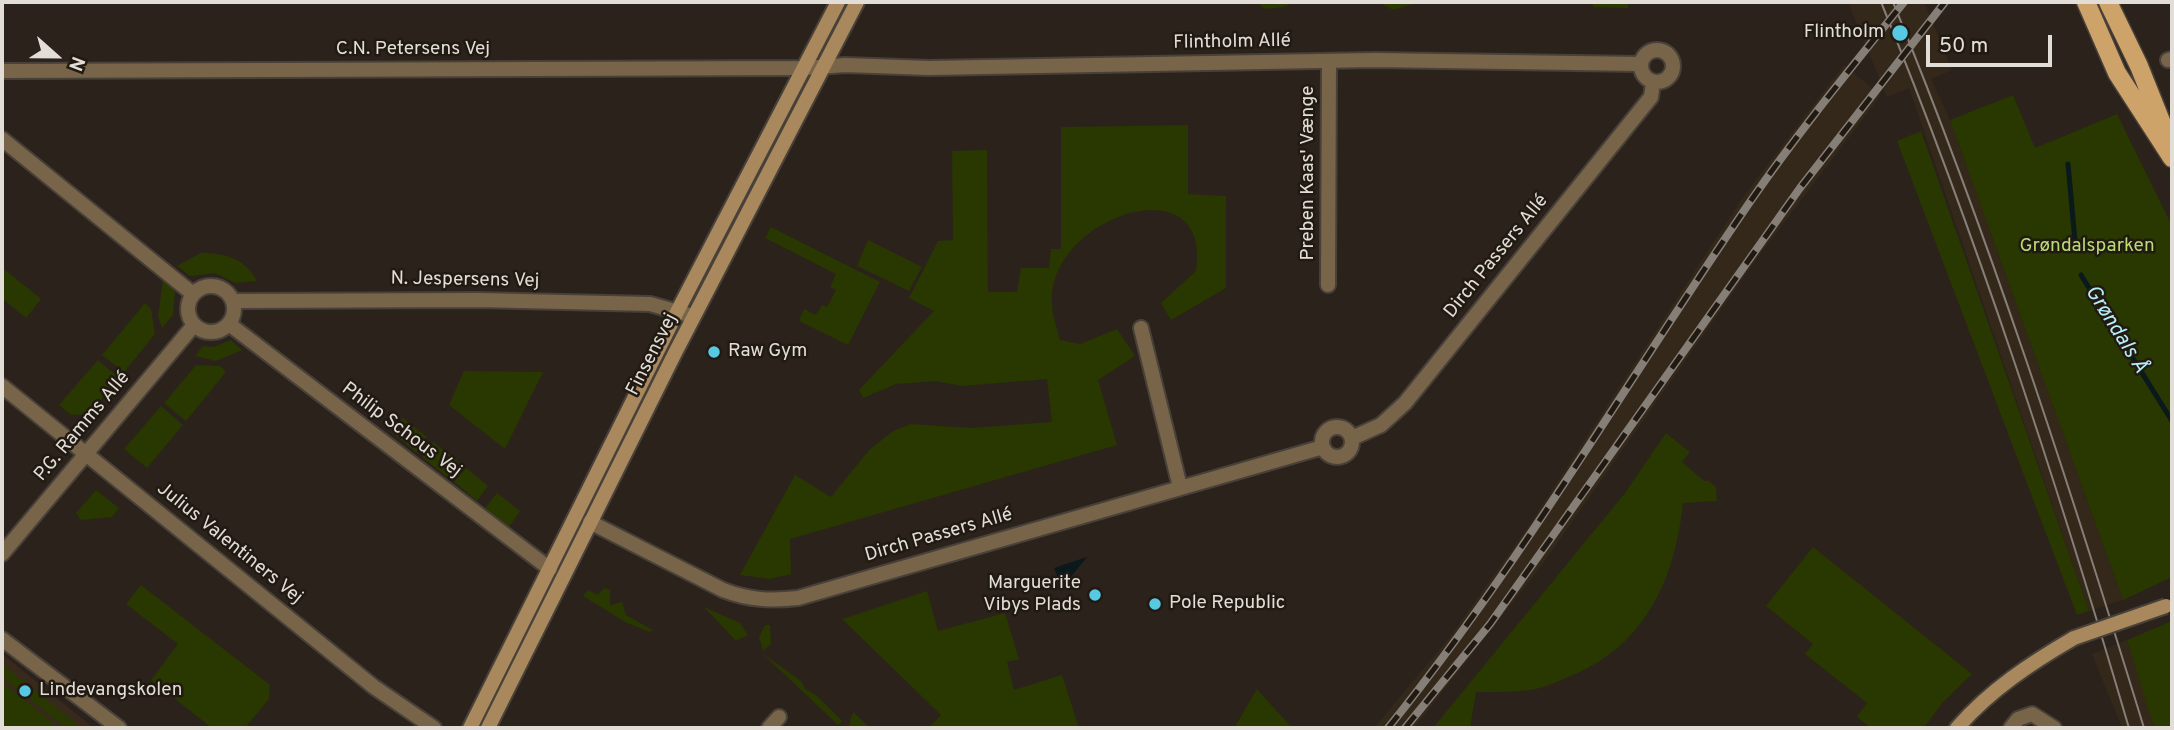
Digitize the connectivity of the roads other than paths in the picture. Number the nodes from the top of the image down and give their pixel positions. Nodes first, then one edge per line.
1 (838, 2) edge
2 (857, 2) edge
3 (2086, 2) edge
4 (2108, 2) edge
5 (1329, 61) junction
6 (1641, 64) junction
7 (804, 68) junction
8 (824, 68) junction
9 (2, 71) edge
10 (1653, 82) junction
11 (2, 139) edge
12 (2172, 149) edge
13 (2172, 158) edge
14 (1328, 285) dead end
15 (193, 294) junction
16 (233, 301) junction
17 (678, 310) junction
18 (694, 317) junction
19 (229, 324) junction
20 (194, 325) junction
21 (1141, 328) dead end
22 (2, 386) edge
23 (1352, 438) junction
24 (1323, 447) junction
25 (86, 453) junction
26 (1180, 487) junction
27 (584, 518) junction
28 (2, 554) edge
29 (550, 569) junction
30 (2169, 605) edge
31 (2, 639) edge
32 (119, 728) edge
33 (433, 728) edge
34 (470, 728) edge
35 (488, 728) edge
36 (1957, 728) edge
37 (2011, 728) edge
38 (2054, 728) edge

1 - 7 street, Finsensvej
2 - 8 street, Finsensvej
3 - 13 main road
4 - 12 main road
5 - 6 street, Flintholm Allé
5 - 8 street, Flintholm Allé
5 - 14 street, Preben Kaas' Vænge
6 - 10 street
6 - 10 street
7 - 8 street, C.N. Petersens Vej
7 - 9 street, C.N. Petersens Vej
7 - 17 street, Finsensvej
8 - 18 street, Finsensvej
10 - 23 street, Dirch Passers Allé
11 - 15 street
15 - 16 street
15 - 20 street
16 - 17 street, N. Jespersens Vej
16 - 19 street
17 - 18 street, N. Jespersens Vej
17 - 27 street, Finsensvej
18 - 27 street, Finsensvej
19 - 20 street
19 - 29 street, Philip Schous Vej
20 - 25 street, P.G. Ramms Allé
21 - 26 street
22 - 25 street, Julius Valentiners Vej
23 - 24 street
23 - 24 street
24 - 26 street, Dirch Passers Allé
25 - 28 street, P.G. Ramms Allé
25 - 33 street, Julius Valentiners Vej
26 - 27 street, Dirch Passers Allé
27 - 29 street, Finsensvej
27 - 35 street, Finsensvej
29 - 34 street, Finsensvej
30 - 36 street, bridge
31 - 32 street
37 - 38 street

